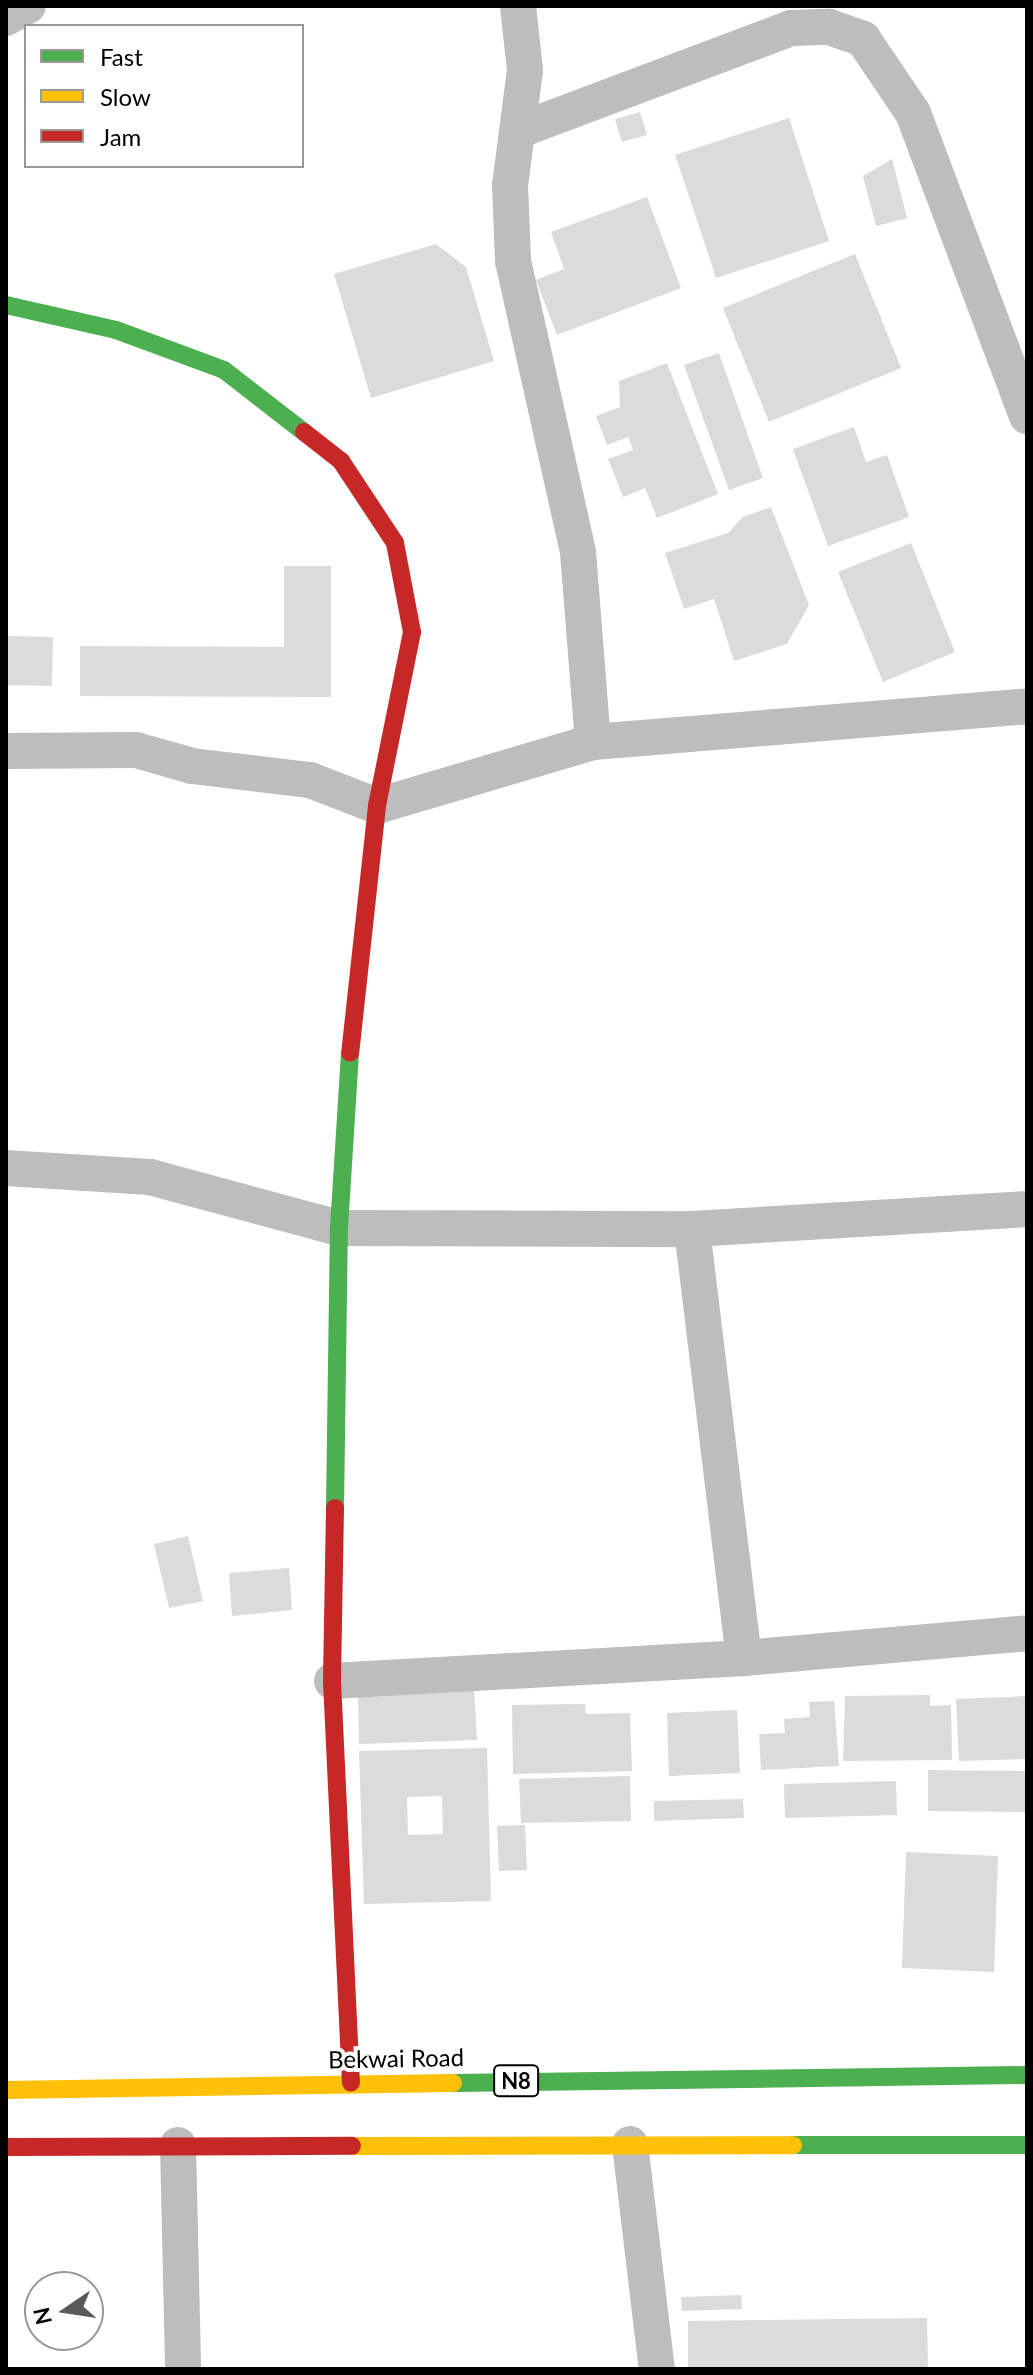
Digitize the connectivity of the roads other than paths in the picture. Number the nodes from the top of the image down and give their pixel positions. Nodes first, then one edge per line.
1 (28, 6) edge
2 (518, 6) edge
3 (6, 18) edge
4 (520, 130) junction
5 (6, 305) edge
6 (1027, 416) edge
7 (1027, 706) edge
8 (593, 742) junction
9 (6, 751) edge
10 (377, 806) junction
11 (6, 1168) edge
12 (1027, 1209) edge
13 (339, 1228) junction
14 (692, 1229) junction
15 (1027, 1633) edge
16 (744, 1658) junction
17 (332, 1681) junction
18 (1027, 2075) edge
19 (351, 2083) junction
20 (6, 2090) edge
21 (630, 2144) junction
22 (178, 2145) junction
23 (1027, 2145) edge
24 (6, 2147) edge
25 (183, 2369) edge
26 (657, 2369) edge

1 - 3 street
2 - 4 street
4 - 6 street
4 - 8 street
5 - 10 main road
7 - 8 street
8 - 10 street
9 - 10 street
10 - 13 main road
11 - 13 street
12 - 14 street
13 - 14 street
13 - 17 main road
14 - 16 street
15 - 16 street
16 - 17 street
17 - 19 main road
18 - 19 main road, Bekwai Road / N8
19 - 20 main road, Bekwai Road / N8
21 - 22 main road
21 - 23 main road
21 - 26 street
22 - 24 main road
22 - 25 street

